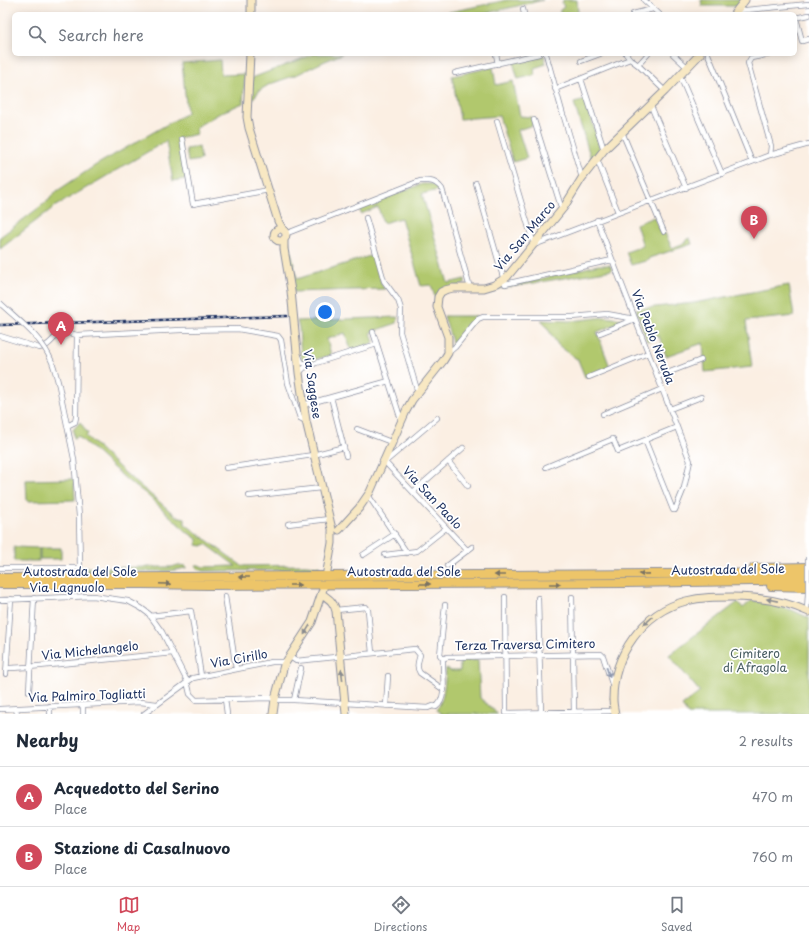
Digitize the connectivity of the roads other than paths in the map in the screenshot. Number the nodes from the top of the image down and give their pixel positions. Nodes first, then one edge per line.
1 (251, 0) edge
2 (644, 0) edge
3 (745, 0) edge
4 (809, 4) edge
5 (653, 9) junction
6 (251, 12) edge
7 (641, 12) edge
8 (657, 12) edge
9 (735, 12) edge
10 (809, 15) edge
11 (797, 18) edge
12 (797, 25) edge
13 (809, 39) edge
14 (250, 56) edge
15 (496, 56) edge
16 (526, 56) edge
17 (547, 56) edge
18 (595, 56) edge
19 (628, 56) edge
20 (646, 56) edge
21 (675, 56) edge
22 (698, 56) edge
23 (709, 56) edge
24 (761, 56) edge
25 (630, 59) junction
26 (581, 61) dead end
27 (498, 64) junction
28 (638, 65) junction
29 (688, 68) junction
30 (455, 73) dead end
31 (680, 76) junction
32 (581, 79) junction
33 (555, 89) junction
34 (665, 92) junction
35 (651, 106) junction
36 (534, 120) dead end
37 (497, 121) dead end
38 (622, 132) junction
39 (182, 138) dead end
40 (809, 144) edge
41 (604, 150) junction
42 (770, 156) junction
43 (597, 159) junction
44 (752, 162) junction
45 (722, 174) junction
46 (582, 178) junction
47 (476, 184) dead end
48 (686, 188) junction
49 (269, 190) junction
50 (650, 200) junction
51 (562, 210) junction
52 (618, 212) junction
53 (366, 218) dead end
54 (597, 220) junction
55 (664, 232) dead end
56 (282, 233) junction
57 (534, 245) junction
58 (284, 249) junction
59 (612, 260) junction
60 (503, 280) junction
61 (470, 288) junction
62 (0, 304) edge
63 (635, 319) junction
64 (294, 324) junction
65 (373, 332) dead end
66 (600, 333) dead end
67 (0, 336) edge
68 (77, 336) junction
69 (377, 344) junction
70 (448, 353) junction
71 (648, 354) junction
72 (701, 360) dead end
73 (316, 363) junction
74 (299, 373) junction
75 (589, 377) dead end
76 (657, 377) junction
77 (389, 381) junction
78 (662, 390) junction
79 (418, 393) junction
80 (331, 397) junction
81 (701, 397) dead end
82 (303, 405) junction
83 (670, 409) junction
84 (603, 414) dead end
85 (437, 418) dead end
86 (401, 420) junction
87 (306, 421) junction
88 (67, 426) junction
89 (677, 427) junction
90 (357, 429) dead end
91 (645, 440) junction
92 (391, 442) junction
93 (344, 446) junction
94 (463, 448) dead end
95 (314, 455) junction
96 (346, 456) dead end
97 (384, 461) junction
98 (448, 461) junction
99 (546, 467) dead end
100 (226, 468) dead end
101 (468, 486) dead end
102 (321, 488) junction
103 (413, 492) junction
104 (368, 495) junction
105 (249, 496) dead end
106 (288, 524) dead end
107 (334, 526) junction
108 (446, 528) junction
109 (395, 534) junction
110 (472, 547) dead end
111 (467, 550) junction
112 (407, 553) junction
113 (363, 555) dead end
114 (385, 555) dead end
115 (808, 555) edge
116 (447, 566) dead end
117 (809, 567) edge
118 (0, 568) edge
119 (327, 571) dead end
120 (809, 573) edge
121 (661, 574) junction
122 (0, 578) edge
123 (809, 580) edge
124 (625, 583) junction
125 (0, 584) edge
126 (808, 590) edge
127 (225, 596) dead end
128 (505, 597) dead end
129 (572, 597) dead end
130 (34, 598) junction
131 (538, 598) dead end
132 (11, 599) junction
133 (0, 600) edge
134 (445, 605) dead end
135 (336, 610) junction
136 (808, 612) edge
137 (150, 616) junction
138 (173, 653) junction
139 (372, 653) junction
140 (574, 654) junction
141 (506, 656) junction
142 (540, 656) junction
143 (291, 657) junction
144 (340, 657) junction
145 (443, 659) junction
146 (30, 667) junction
147 (10, 668) dead end
148 (301, 668) dead end
149 (236, 669) junction
150 (6, 674) dead end
151 (201, 676) junction
152 (388, 676) dead end
153 (187, 681) junction
154 (444, 690) junction
155 (614, 690) junction
156 (29, 691) dead end
157 (225, 699) junction
158 (275, 700) junction
159 (294, 700) junction
160 (346, 703) junction
161 (157, 704) junction
162 (83, 705) junction
163 (50, 706) junction
164 (386, 706) junction
165 (16, 708) junction
166 (0, 709) edge
167 (574, 712) junction
168 (615, 712) edge
169 (506, 713) edge
170 (17, 714) edge
171 (50, 714) edge
172 (83, 714) edge
173 (144, 714) edge
174 (227, 714) edge
175 (273, 714) edge
176 (346, 714) edge
177 (541, 714) edge

1 - 6 main road
2 - 5 street
3 - 9 main road
4 - 9 street
5 - 7 street
5 - 8 street
10 - 11 street
12 - 13 street
14 - 49 main road
15 - 27 street
16 - 27 street
17 - 33 street
18 - 26 street
19 - 25 street
20 - 28 street
21 - 29 street
22 - 29 main road, Via San Marco
23 - 44 street
24 - 42 street
25 - 28 street
25 - 32 street
27 - 30 street
28 - 34 street
29 - 31 main road, Via San Marco
31 - 34 main road, Via San Marco
31 - 45 street
32 - 33 street
32 - 41 street
33 - 46 street
34 - 35 main road, Via San Marco
35 - 38 main road, Via San Marco
35 - 48 street
36 - 51 street
37 - 57 street
38 - 41 main road, Via San Marco
38 - 50 street
39 - 49 street
40 - 42 street
41 - 43 main road, Via San Marco
42 - 44 street
43 - 46 main road, Via San Marco
43 - 52 street
44 - 45 street
45 - 48 street
46 - 51 main road, Via San Marco
47 - 60 street
48 - 50 street
49 - 56 main road
50 - 52 street
50 - 55 street
51 - 57 main road, Via San Marco
52 - 54 street
53 - 79 street
54 - 57 street
54 - 59 street, Via Pablo Neruda
56 - 58 main road, Via Saggese
56 - 58 main road
56 - 61 street
57 - 60 main road, Via San Marco
58 - 64 main road, Via Saggese
59 - 60 street
59 - 63 street, Via Pablo Neruda
60 - 61 main road, Via San Marco
61 - 70 main road, Via San Marco
62 - 88 street, bridge
63 - 66 street
63 - 70 street
63 - 71 street, Via Pablo Neruda
64 - 73 street
64 - 74 main road, Via Saggese
65 - 69 street
67 - 68 street
68 - 87 street
68 - 88 street
69 - 73 street
69 - 77 street
70 - 79 main road
71 - 75 street
71 - 76 street, Via Pablo Neruda
72 - 76 street
73 - 74 street
74 - 82 main road, Via Saggese
76 - 78 street, Via Pablo Neruda
77 - 80 street
77 - 86 street
78 - 83 street, Via Pablo Neruda
78 - 84 street
79 - 86 main road
80 - 82 street
80 - 93 street
81 - 83 street
82 - 87 main road, Via Saggese
83 - 89 street, Via Pablo Neruda
85 - 97 street
86 - 92 main road
87 - 95 main road, Via Saggese
88 - 118 street
89 - 91 street
89 - 91 street, Via Pablo Neruda
90 - 92 street
91 - 99 street
92 - 97 main road
93 - 95 street
93 - 96 street
94 - 98 street
95 - 100 street
95 - 102 main road, Via Saggese
97 - 103 street, Via San Paolo
97 - 104 main road
98 - 101 street
98 - 103 street
102 - 105 street
102 - 107 main road, Via Saggese
103 - 108 street, Via San Paolo
104 - 107 main road
104 - 109 street
106 - 107 street
107 - 119 main road
108 - 111 street, Via San Paolo
108 - 112 street
109 - 112 street
109 - 113 street
110 - 111 street
111 - 116 street
112 - 114 street
115 - 126 street, bridge
117 - 121 highway
120 - 121 highway, Autostrada del Sole
121 -> 122 highway, Autostrada del Sole
123 - 124 highway, Autostrada del Sole
125 -> 124 highway, Autostrada del Sole
124 - 126 highway
126 - 136 street
127 - 149 street
128 - 141 street
129 - 140 street
130 - 132 street, Via Lagnuolo
130 - 137 street, Via Lagnuolo
130 - 146 street
131 - 142 street
132 - 133 street, Via Lagnuolo
132 - 150 street
134 - 145 street, Terza Traversa Cimitero
135 - 139 street
135 -> 143 main road
135 - 144 main road
136 -> 155 main road
137 - 138 street, Via Lagnuolo
137 - 151 street
138 - 146 street, Via Michelangelo
138 - 153 street, Via Lagnuolo
139 - 144 street
139 - 154 street
140 - 142 street, Terza Traversa Cimitero
140 -> 155 street, Terza Traversa Cimitero
140 - 167 street
141 - 142 street, Terza Traversa Cimitero
141 - 145 street, Terza Traversa Cimitero
141 - 169 street
142 - 177 street
143 - 144 street
143 - 149 street, Via Cirillo
143 - 158 main road
160 -> 144 main road
145 - 154 street
146 - 147 street, Via Michelangelo
146 - 156 street
148 - 159 street
149 - 151 street, Via Cirillo
151 - 153 street, Via Cirillo
152 - 164 street
153 - 157 street
153 - 161 street, Via Cirillo
154 - 164 street
155 - 168 main road
157 - 158 street
157 - 174 street
158 - 159 street
158 - 175 main road
159 - 160 street
160 - 164 street
160 - 176 main road
161 - 162 street, Via Palmiro Togliatti
161 - 173 street, Via Cirillo
162 - 163 street, Via Palmiro Togliatti
162 - 172 street
163 - 165 street, Via Palmiro Togliatti
163 - 171 street
165 - 166 street, Via Palmiro Togliatti
165 - 170 street, Via Palmiro Togliatti
167 - 168 street
167 - 177 street
169 - 177 street

